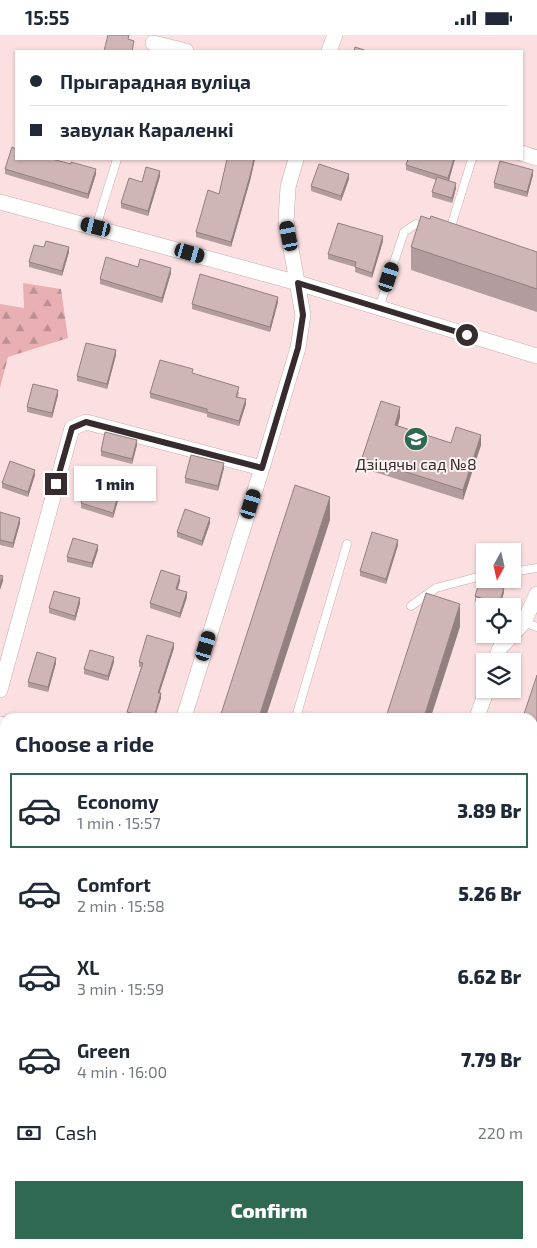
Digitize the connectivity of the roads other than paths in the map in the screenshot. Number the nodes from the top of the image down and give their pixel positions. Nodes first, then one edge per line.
1 (335, 35) edge
2 (152, 47) edge
3 (178, 50) edge
4 (329, 50) edge
5 (523, 154) edge
6 (537, 158) edge
7 (118, 160) edge
8 (296, 160) edge
9 (472, 160) edge
10 (0, 202) edge
11 (96, 227) junction
12 (432, 228) edge
13 (441, 231) edge
14 (449, 233) junction
15 (458, 236) edge
16 (298, 283) junction
17 (379, 308) junction
18 (537, 356) edge
19 (262, 468) junction
20 (347, 544) dead end
21 (537, 569) edge
22 (521, 571) edge
23 (476, 577) edge
24 (537, 594) edge
25 (411, 606) dead end
26 (530, 625) edge
27 (499, 653) edge
28 (0, 690) edge
29 (484, 698) edge
30 (185, 713) edge
31 (297, 713) edge
32 (478, 713) edge

1 - 4 street
2 - 3 street
5 - 6 street
7 - 11 lane
8 - 16 street
9 - 14 lane
10 - 11 street
11 - 16 street
12 - 17 lane
13 - 14 lane
14 - 15 lane
16 - 17 street
16 - 19 street
17 - 18 street
19 - 28 street
19 - 30 street
20 - 31 lane
21 - 22 lane
23 - 25 lane
24 - 26 street
26 - 27 street
29 - 32 street

